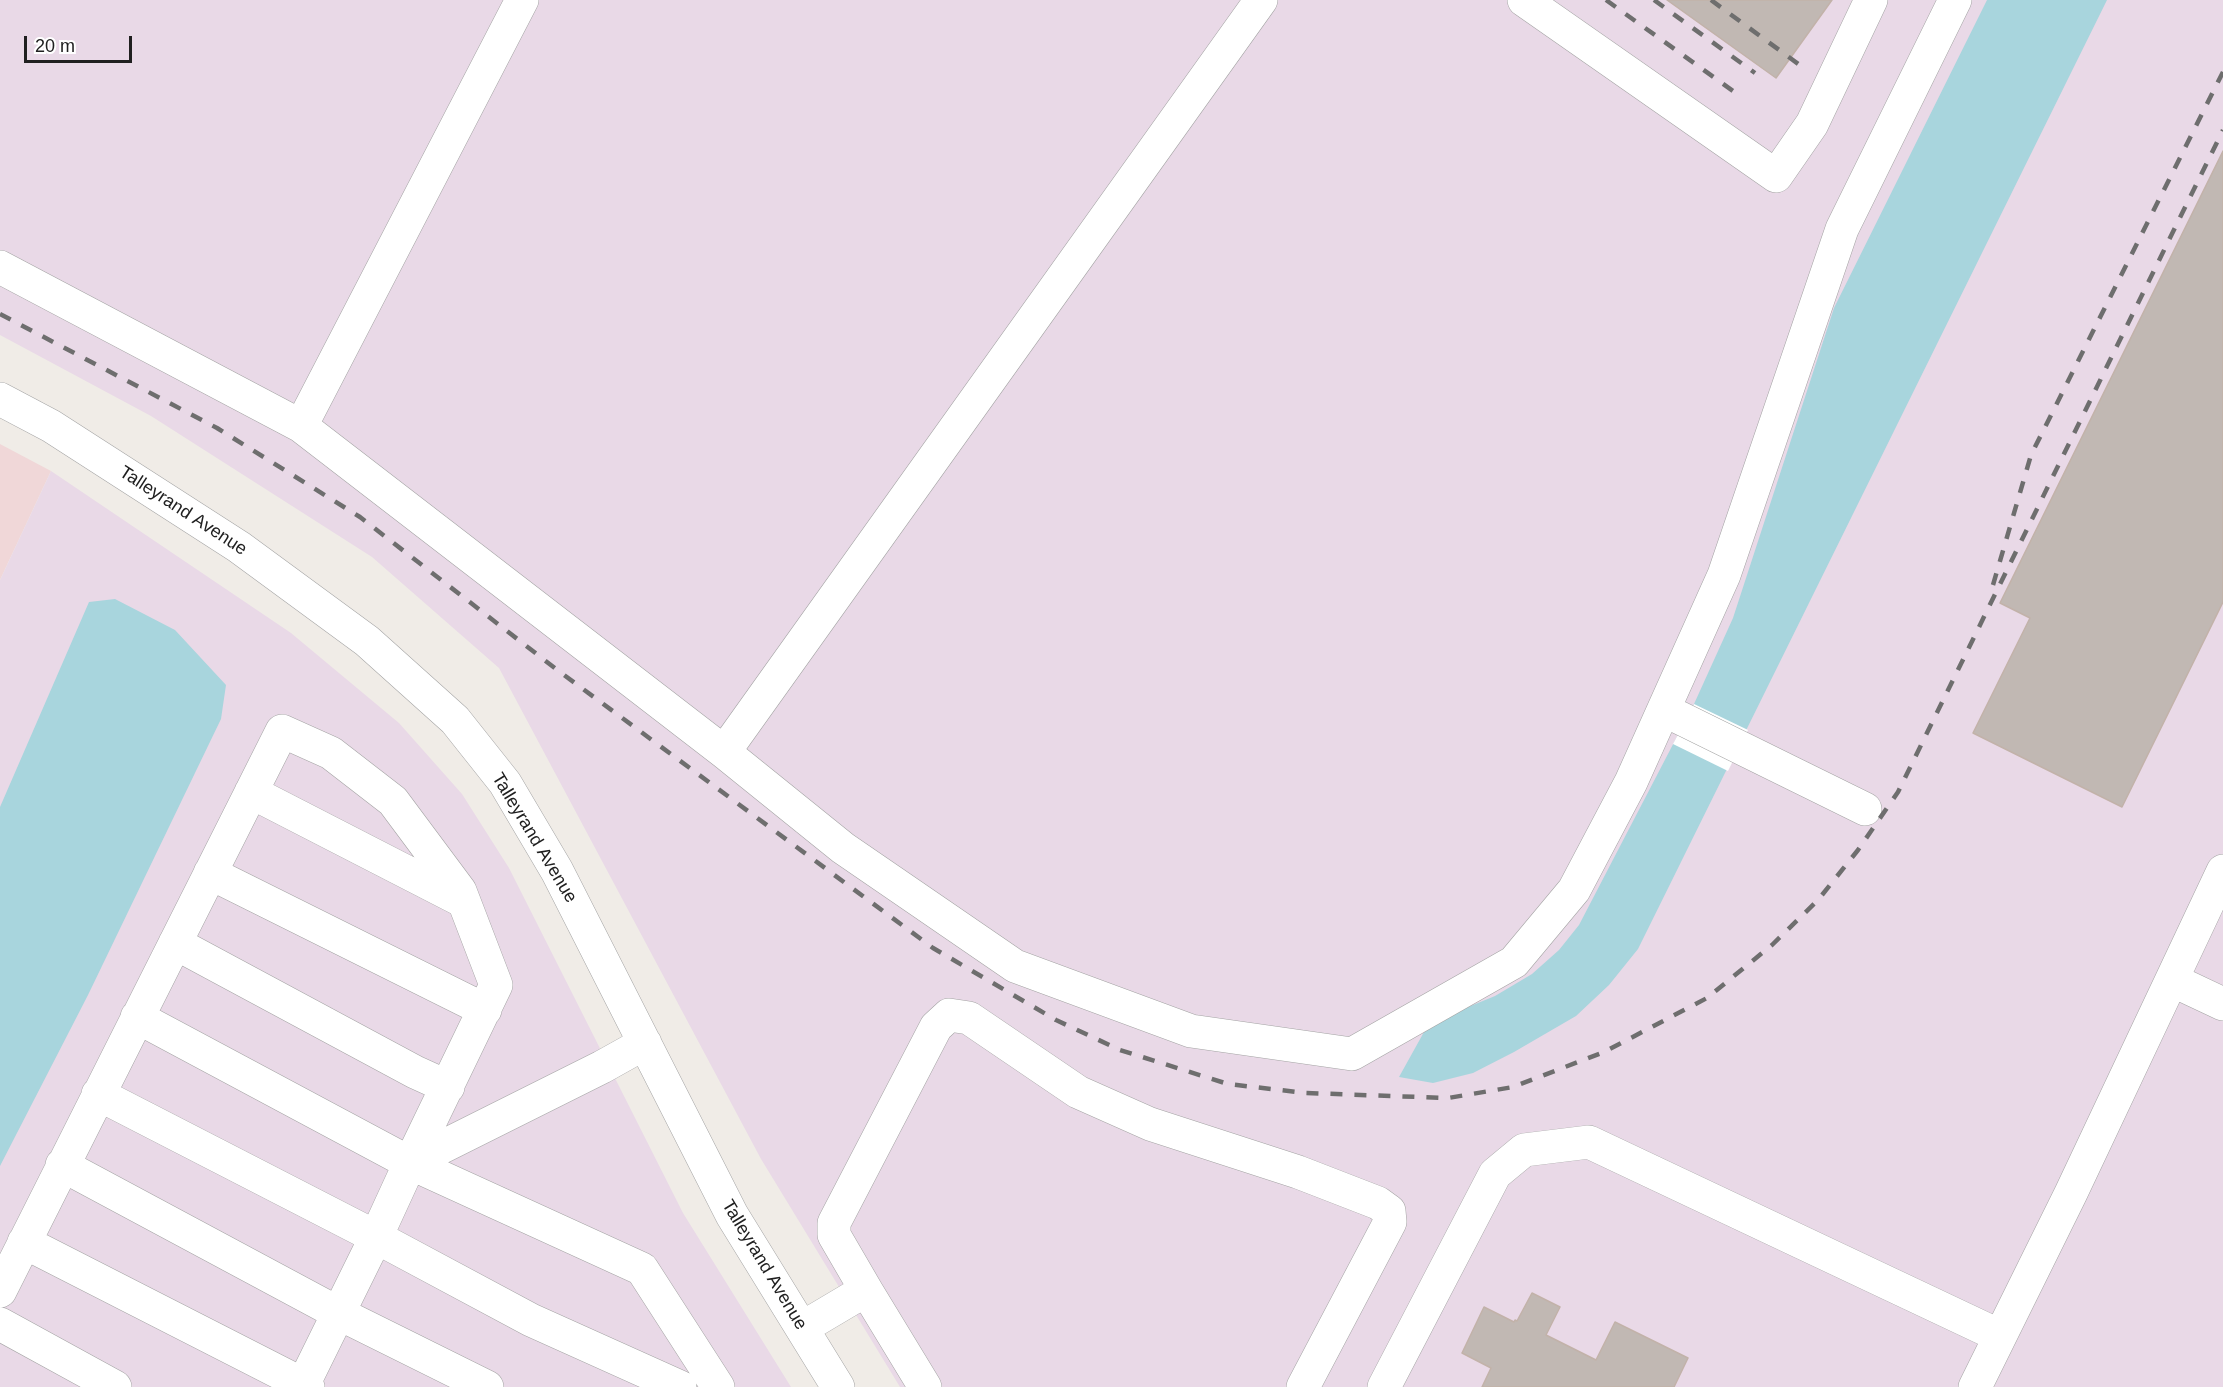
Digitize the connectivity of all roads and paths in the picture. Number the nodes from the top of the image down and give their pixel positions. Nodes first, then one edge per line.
1 (522, 0) edge
2 (1261, 0) edge
3 (1524, 0) edge
4 (1871, 0) edge
5 (1954, 0) edge
6 (0, 267) edge
7 (0, 399) edge
8 (301, 426) junction
9 (1675, 715) junction
10 (724, 752) junction
11 (251, 792) junction
12 (1865, 809) dead end
13 (2223, 871) edge
14 (210, 873) junction
15 (464, 901) junction
16 (175, 943) junction
17 (2172, 980) junction
18 (2223, 1004) edge
19 (485, 1010) junction
20 (137, 1017) junction
21 (645, 1043) junction
22 (448, 1087) junction
23 (98, 1094) junction
24 (410, 1163) junction
25 (62, 1165) junction
26 (376, 1237) junction
27 (24, 1242) junction
28 (866, 1290) junction
29 (0, 1292) edge
30 (338, 1313) junction
31 (0, 1324) edge
32 (802, 1328) junction
33 (2000, 1336) junction
34 (304, 1386) edge
35 (115, 1387) edge
36 (487, 1387) edge
37 (680, 1387) edge
38 (718, 1387) edge
39 (838, 1387) edge
40 (925, 1387) edge
41 (1303, 1387) edge
42 (1384, 1387) edge
43 (1975, 1387) edge

1 - 8 street
2 - 10 street
3 - 4 street
5 - 9 street
6 - 8 street
7 - 21 street, Talleyrand Avenue
8 - 10 street
9 - 10 street
9 - 12 street
11 - 14 street
11 - 15 street
11 - 15 street
13 - 17 street
14 - 16 street
14 - 19 street
15 - 19 street
16 - 20 street
16 - 22 street
17 - 18 street
17 - 33 street
19 - 22 street
20 - 23 street
20 - 24 street
21 - 24 street
21 - 32 street, Talleyrand Avenue
22 - 24 street
23 - 25 street
23 - 26 street
24 - 26 street
24 - 38 street
25 - 27 street
25 - 30 street
26 - 30 street
26 - 37 street
27 - 29 street
27 - 34 street
28 - 32 street
28 - 40 street
28 - 41 street
30 - 34 street
30 - 36 street
31 - 35 street
32 - 39 street, Talleyrand Avenue
33 - 42 street
33 - 43 street

